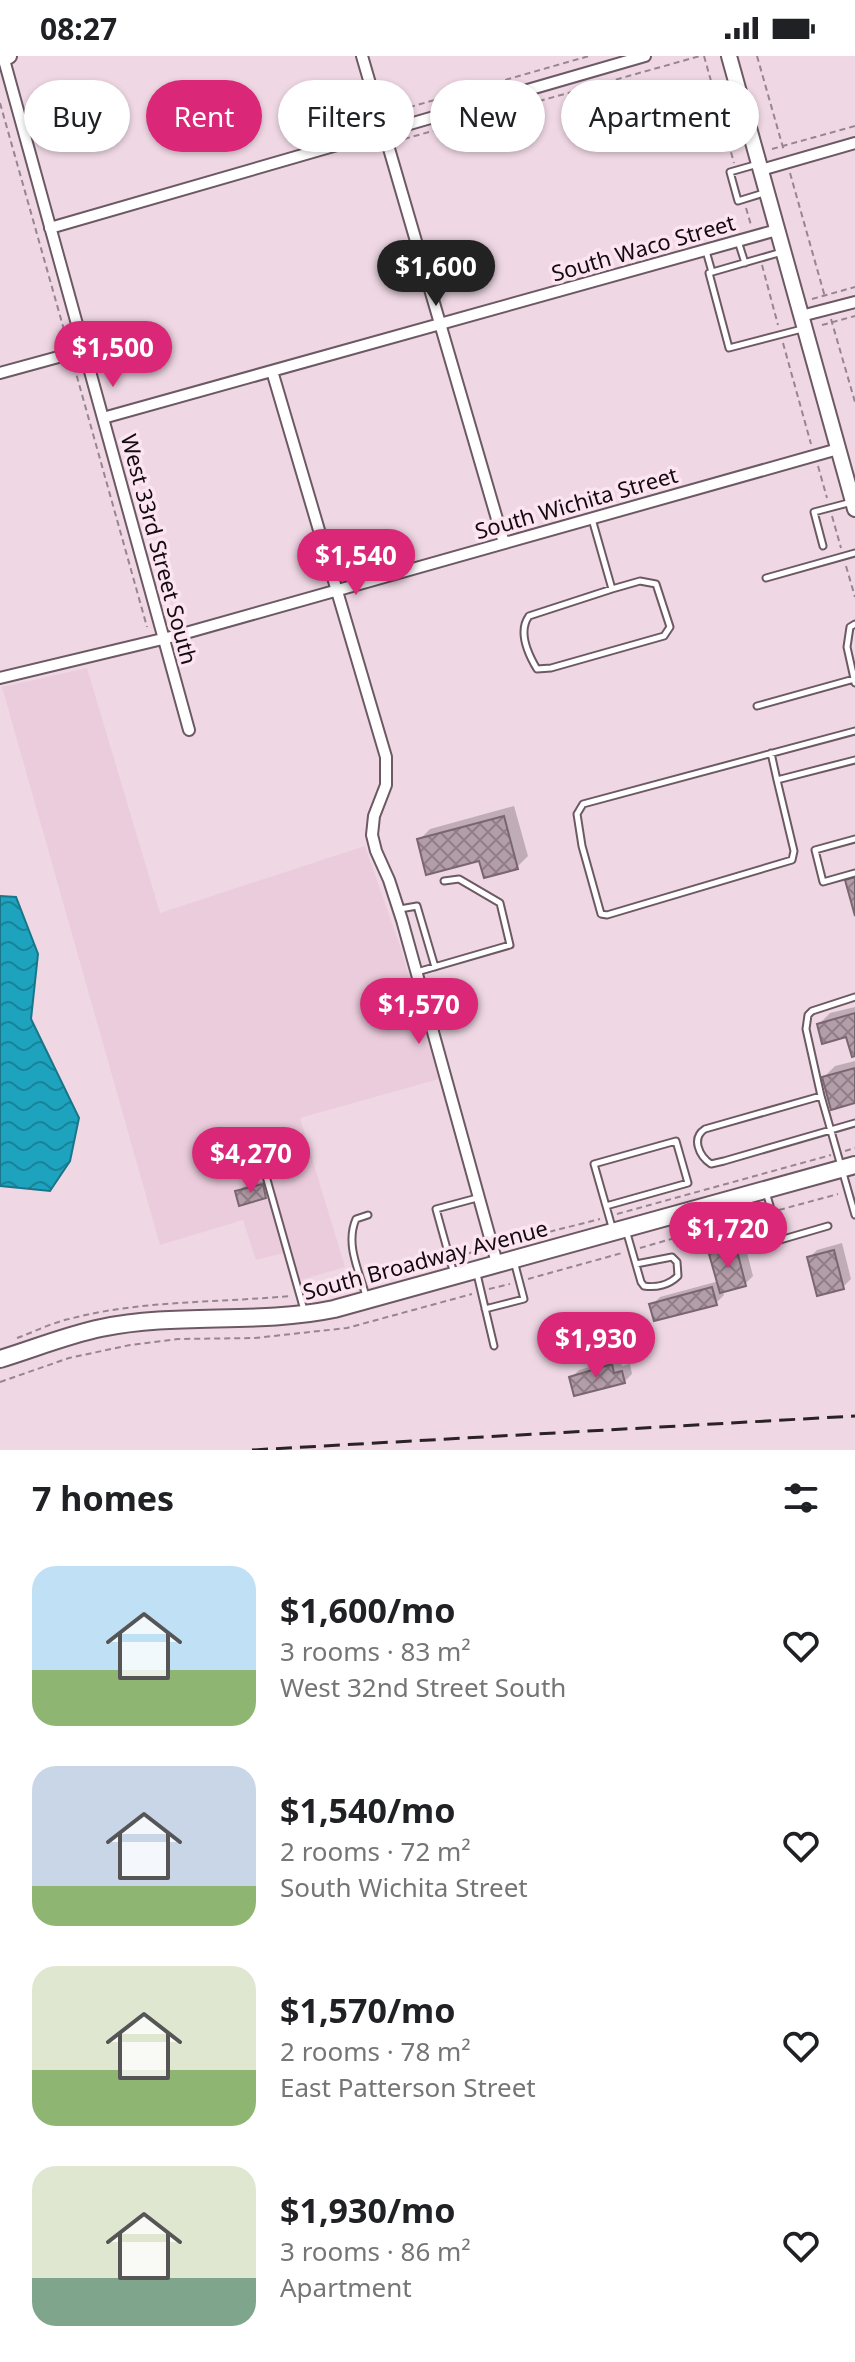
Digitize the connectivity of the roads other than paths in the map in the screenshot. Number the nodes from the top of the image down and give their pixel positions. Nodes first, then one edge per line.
1 (362, 56) edge
2 (645, 56) edge
3 (729, 56) edge
4 (4, 57) edge
5 (369, 80) edge
6 (414, 123) edge
7 (855, 143) edge
8 (314, 152) edge
9 (389, 152) edge
10 (760, 167) junction
11 (767, 192) junction
12 (50, 228) junction
13 (777, 230) junction
14 (738, 241) junction
15 (705, 250) junction
16 (783, 252) junction
17 (745, 263) junction
18 (712, 272) junction
19 (855, 302) edge
20 (803, 322) junction
21 (441, 324) junction
22 (84, 350) junction
23 (272, 371) junction
24 (0, 373) edge
25 (103, 418) junction
26 (838, 449) junction
27 (854, 505) edge
28 (592, 518) junction
29 (504, 543) junction
30 (823, 546) dead end
31 (855, 553) edge
32 (766, 578) dead end
33 (612, 589) junction
34 (337, 592) junction
35 (855, 624) edge
36 (164, 639) junction
37 (0, 678) edge
38 (854, 681) edge
39 (757, 706) dead end
40 (189, 730) dead end
41 (855, 731) edge
42 (771, 753) junction
43 (855, 760) edge
44 (777, 780) junction
45 (855, 839) edge
46 (855, 873) edge
47 (444, 881) dead end
48 (399, 909) junction
49 (435, 967) junction
50 (416, 972) junction
51 (855, 997) edge
52 (821, 1096) junction
53 (855, 1123) edge
54 (830, 1131) junction
55 (262, 1162) dead end
56 (844, 1162) edge
57 (766, 1191) junction
58 (748, 1196) junction
59 (478, 1198) junction
60 (606, 1206) junction
61 (703, 1208) junction
62 (368, 1215) dead end
63 (855, 1215) edge
64 (616, 1226) junction
65 (828, 1226) dead end
66 (514, 1259) junction
67 (497, 1263) junction
68 (636, 1264) junction
69 (452, 1267) junction
70 (476, 1269) junction
71 (367, 1300) junction
72 (485, 1309) junction
73 (305, 1315) junction
74 (494, 1346) dead end
75 (0, 1359) edge

1 - 5 street
2 - 6 street
3 - 10 street
4 - 12 street, West 33rd Street South
7 - 10 street
8 - 12 street
9 - 21 street
10 - 11 street
10 - 11 lane
11 - 13 street
12 - 22 street, West 33rd Street South
13 - 14 street, South Waco Street
13 - 16 street
14 - 15 street, South Waco Street
14 - 17 lane
15 - 18 lane
15 - 21 street, South Waco Street
16 - 17 lane
16 - 20 street
17 - 18 lane
18 - 20 lane
19 - 20 street
20 - 26 street
21 - 23 street, South Waco Street
21 - 29 street
22 - 24 street
22 - 25 street, West 33rd Street South
23 - 25 street, South Waco Street
23 - 34 street
25 - 36 street, West 33rd Street South
26 - 27 street
26 - 28 street, South Wichita Street
27 - 30 lane
28 - 29 street, South Wichita Street
28 - 33 lane
29 - 34 street, South Wichita Street
31 - 32 lane
33 - 33 lane
34 - 36 street, South Wichita Street
34 - 48 street
35 - 38 lane
36 - 37 street, South Wichita Street
36 - 40 street, West 33rd Street South
38 - 39 lane
41 - 42 lane
42 - 44 lane
42 - 44 lane
43 - 44 lane
45 - 46 lane
47 - 49 lane
48 - 49 lane
48 - 50 street
49 - 50 lane
50 - 59 street
51 - 52 lane
52 - 54 lane
52 - 54 lane
53 - 54 lane
54 - 56 lane
55 - 73 lane
56 - 57 main road, South Broadway Avenue
56 - 63 lane
57 - 58 main road, South Broadway Avenue
57 - 65 lane
58 - 61 main road, South Broadway Avenue
58 - 61 lane
59 - 67 street
59 - 69 lane
60 - 60 lane
60 - 64 lane
61 - 64 main road, South Broadway Avenue
62 - 71 lane
64 - 66 main road, South Broadway Avenue
64 - 68 lane
66 - 67 main road, South Broadway Avenue
66 - 72 lane
67 - 70 main road, South Broadway Avenue
68 - 68 lane
69 - 70 main road, South Broadway Avenue
69 - 71 main road, South Broadway Avenue
70 - 72 lane
71 - 73 main road, South Broadway Avenue
72 - 74 lane
73 - 75 main road, South Broadway Avenue

